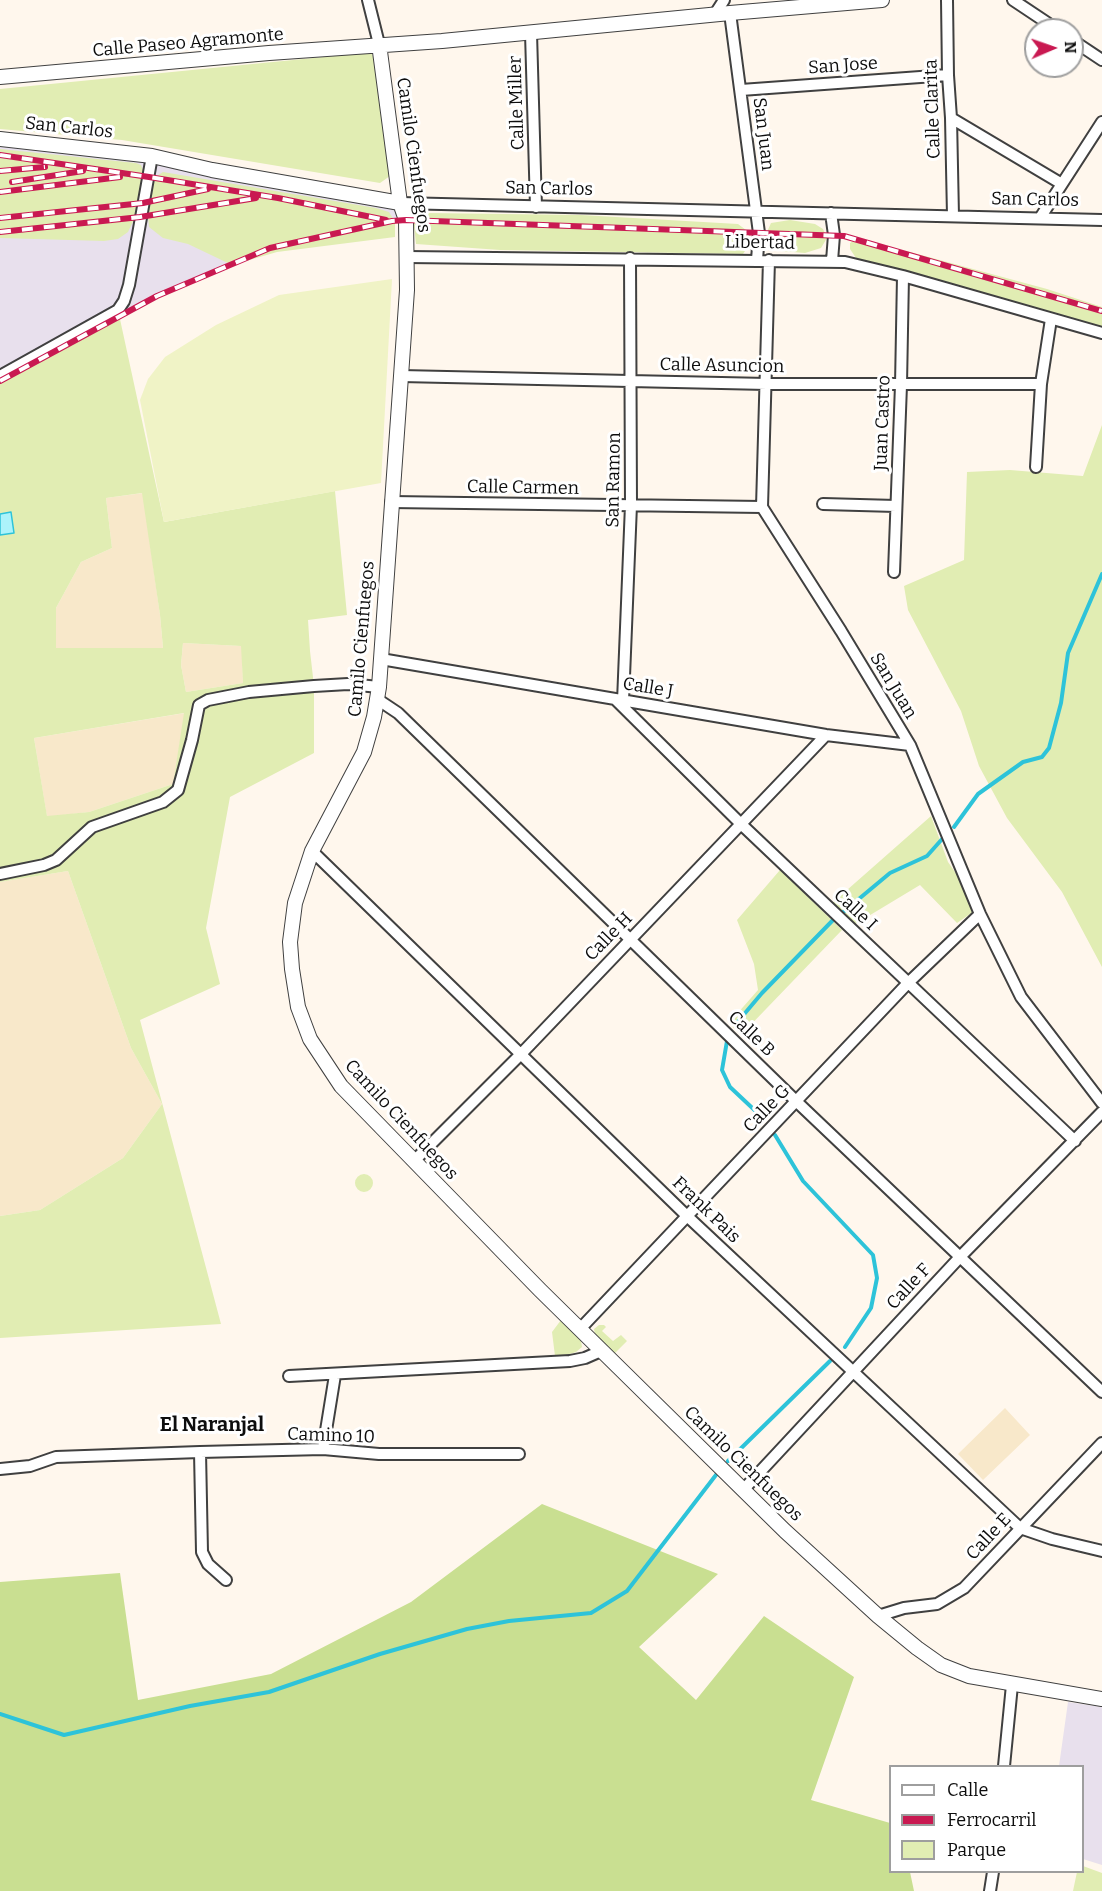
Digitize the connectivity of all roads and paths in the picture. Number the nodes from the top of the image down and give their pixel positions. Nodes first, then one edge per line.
1 (368, 0) edge
2 (882, 0) edge
3 (947, 0) edge
4 (1013, 0) edge
5 (727, 6) edge
6 (1040, 18) edge
7 (531, 33) junction
8 (379, 44) junction
9 (1084, 48) edge
10 (1102, 60) edge
11 (948, 75) junction
12 (0, 77) edge
13 (741, 90) junction
14 (951, 118) junction
15 (1102, 123) edge
16 (0, 139) edge
17 (152, 156) junction
18 (1062, 184) junction
19 (400, 202) junction
20 (536, 207) junction
21 (756, 212) junction
22 (831, 213) junction
23 (953, 216) junction
24 (1040, 218) junction
25 (1102, 220) edge
26 (407, 256) junction
27 (630, 258) junction
28 (758, 260) junction
29 (769, 260) junction
30 (832, 261) junction
31 (903, 276) junction
32 (1051, 319) junction
33 (1102, 333) edge
34 (0, 376) edge
35 (401, 376) junction
36 (631, 381) junction
37 (767, 384) junction
38 (1041, 384) junction
39 (901, 385) junction
40 (1036, 467) dead end
41 (391, 502) junction
42 (823, 504) dead end
43 (631, 506) junction
44 (896, 506) junction
45 (762, 507) junction
46 (894, 572) dead end
47 (381, 659) junction
48 (378, 693) junction
49 (619, 701) junction
50 (826, 735) junction
51 (910, 745) junction
52 (741, 824) junction
53 (312, 851) junction
54 (0, 874) edge
55 (980, 914) junction
56 (631, 939) junction
57 (908, 983) junction
58 (522, 1053) junction
59 (797, 1102) junction
60 (1102, 1103) edge
61 (1102, 1112) edge
62 (1075, 1141) junction
63 (414, 1161) junction
64 (687, 1216) junction
65 (960, 1257) junction
66 (580, 1329) junction
67 (602, 1351) junction
68 (852, 1371) junction
69 (335, 1375) junction
70 (289, 1377) dead end
71 (1102, 1392) edge
72 (1102, 1443) edge
73 (322, 1449) junction
74 (200, 1452) junction
75 (519, 1454) dead end
76 (0, 1469) edge
77 (744, 1489) junction
78 (1020, 1528) junction
79 (1102, 1551) edge
80 (226, 1580) dead end
81 (878, 1617) junction
82 (1012, 1685) junction
83 (1102, 1699) edge
84 (1004, 1765) edge
85 (993, 1873) edge
86 (990, 1891) edge

1 - 8 street, Camilo Cienfuegos
2 - 5 street, Calle Paseo Agramonte
3 - 11 street, Calle Clarita
4 - 6 street
5 - 7 street, Calle Paseo Agramonte
5 - 13 street, San Juan
7 - 8 street, Calle Paseo Agramonte
7 - 20 street, Calle Miller
8 - 12 street, Calle Paseo Agramonte
8 - 19 street, Camilo Cienfuegos
9 - 10 street
11 - 13 street, San Jose
11 - 14 street, Calle Clarita
13 - 21 street, San Juan
14 - 18 street
14 - 23 street, Calle Clarita
15 - 18 street
16 - 17 street, San Carlos
17 - 19 street, San Carlos
17 - 34 street
18 - 24 street
19 - 20 street, San Carlos
19 - 26 street, Camilo Cienfuegos
20 - 21 street, San Carlos
21 - 22 street, San Carlos
21 - 28 street, San Juan
22 - 23 street, San Carlos
22 - 30 street
23 - 24 street, San Carlos
24 - 25 street, San Carlos
26 - 27 street, Libertad
26 - 35 street, Camilo Cienfuegos
27 - 28 street, Libertad
27 - 36 street, San Ramon
28 - 29 street, Libertad
29 - 30 street, Libertad
29 - 37 street
30 - 31 street, Libertad
31 - 32 street, Libertad
31 - 39 street, Juan Castro
32 - 33 street, Libertad
32 - 38 street
35 - 36 street, Calle Asuncion
35 - 41 street, Camilo Cienfuegos
36 - 37 street, Calle Asuncion
36 - 43 street, San Ramon
37 - 39 street, Calle Asuncion
37 - 45 street
38 - 39 street, Calle Asuncion
38 - 40 street
39 - 44 street, Juan Castro
41 - 43 street, Calle Carmen
41 - 47 street, Camilo Cienfuegos
42 - 44 street
43 - 45 street, Calle Carmen
43 - 49 street, San Ramon
44 - 46 street, Juan Castro
45 - 51 street, San Juan
47 - 48 street, Camilo Cienfuegos
47 - 49 street, Calle J
48 - 53 street, Camilo Cienfuegos
48 - 54 street
48 - 56 street, Calle B
49 - 50 street, Calle J
49 - 52 street, Calle I
50 - 51 street, Calle J
50 - 52 street, Calle H
51 - 55 street, San Juan
52 - 56 street, Calle H
52 - 57 street, Calle I
53 - 58 street, Frank Pais
53 - 63 street, Camilo Cienfuegos
55 - 57 street, Calle G
55 - 60 street, San Juan
56 - 58 street, Calle H
56 - 59 street, Calle B
57 - 59 street, Calle G
57 - 62 street, Calle I
58 - 63 street, Calle H
58 - 64 street, Frank Pais
59 - 64 street, Calle G
59 - 65 street, Calle B
61 - 62 street, Calle F
62 - 65 street, Calle F
63 - 66 street, Camilo Cienfuegos
64 - 66 street, Calle G
64 - 68 street, Frank Pais
65 - 68 street, Calle F
65 - 71 street, Calle B
66 - 67 street, Camilo Cienfuegos
67 - 69 street
67 - 77 street, Camilo Cienfuegos
68 - 77 street, Calle F
68 - 78 street, Frank Pais
69 - 70 street
69 - 73 street
72 - 78 street, Calle E
73 - 74 street, Camino 10
73 - 75 street, Camino 10
74 - 76 street, Camino 10
74 - 80 street
77 - 81 street, Camilo Cienfuegos
78 - 79 street, Frank Pais
78 - 81 street, Calle E
81 - 82 street, Camilo Cienfuegos
82 - 83 street, Camilo Cienfuegos
82 - 84 street
85 - 86 street

